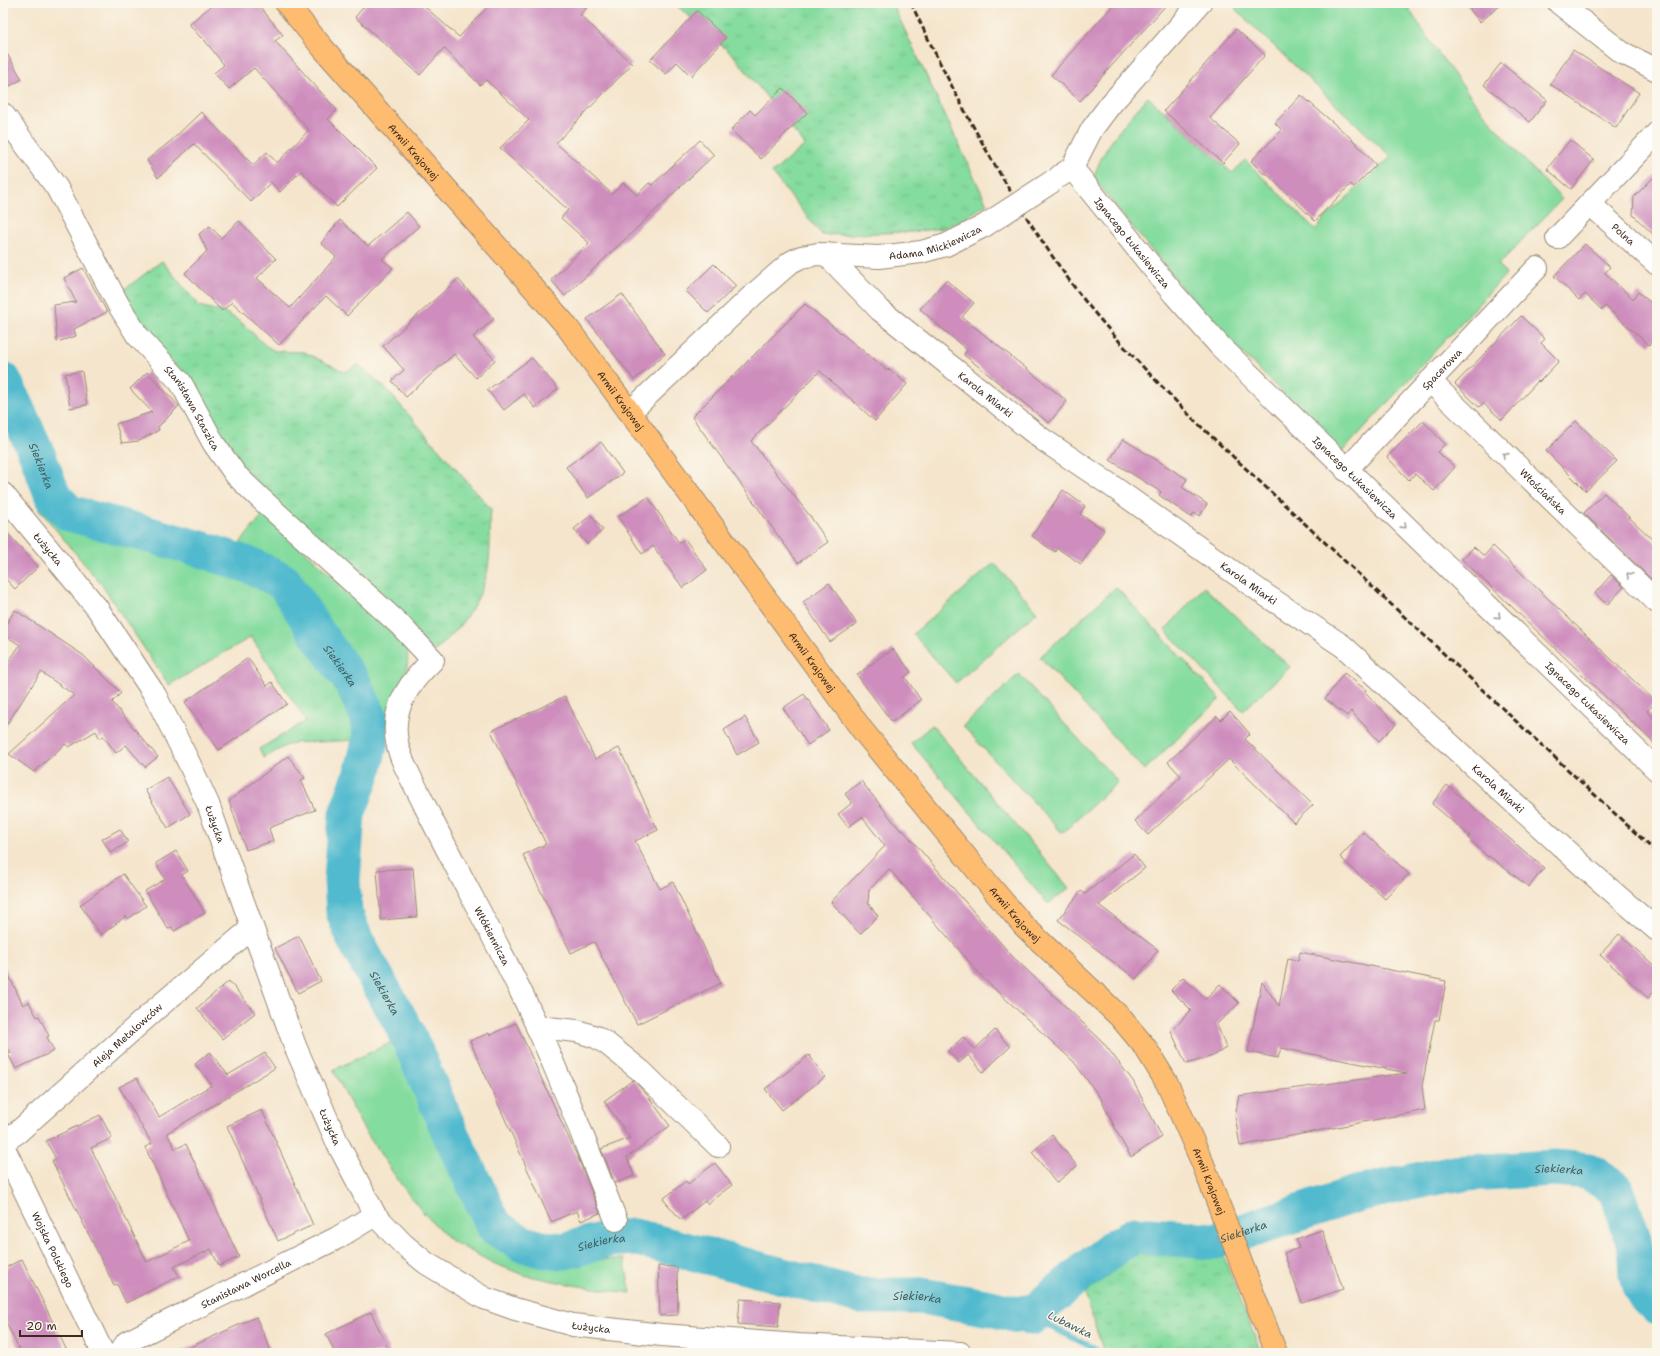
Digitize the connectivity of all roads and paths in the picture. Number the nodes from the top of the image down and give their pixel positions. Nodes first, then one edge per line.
1 (286, 3) edge
2 (1200, 3) edge
3 (1559, 3) edge
4 (1657, 70) edge
5 (3, 114) edge
6 (1657, 133) edge
7 (1072, 168) junction
8 (1590, 204) junction
9 (1557, 238) dead end
10 (826, 254) junction
11 (1657, 264) edge
12 (1537, 268) dead end
13 (1430, 381) junction
14 (630, 412) junction
15 (1346, 470) junction
16 (3, 494) edge
17 (1657, 602) edge
18 (433, 660) joint
19 (1657, 770) edge
20 (252, 928) junction
21 (1657, 930) edge
22 (537, 1027) junction
23 (3, 1142) edge
24 (3, 1146) edge
25 (718, 1146) dead end
26 (375, 1215) junction
27 (616, 1220) dead end
28 (104, 1353) edge
29 (119, 1353) edge
30 (960, 1353) edge
31 (1276, 1353) edge

1 - 14 main road, Armii Krajowej
2 - 7 street, Adama Mickiewicza
3 - 4 street
5 - 18 street, Stanisława Staszica
6 - 8 street
7 - 10 street, Adama Mickiewicza, bridge
7 - 15 street, Ignacego Łukasiewicza
8 - 9 street
8 - 11 street, Polna
10 - 14 street, Adama Mickiewicza
10 - 21 street, Karola Miarki
12 - 13 street, Spacerowa
13 - 15 street, Spacerowa
17 -> 13 street, Włościańska
14 - 31 main road, Armii Krajowej
15 -> 19 street, Ignacego Łukasiewicza
16 - 20 street, Łużycka
18 - 22 street, Włókiennicza
20 - 23 street, Aleja Metalowców
20 - 26 street, Łużycka
22 - 25 street
22 - 27 street, Włókiennicza
24 - 28 street, Wojska Polskiego
26 - 29 street, Stanisława Worcella
26 - 30 street, Łużycka

